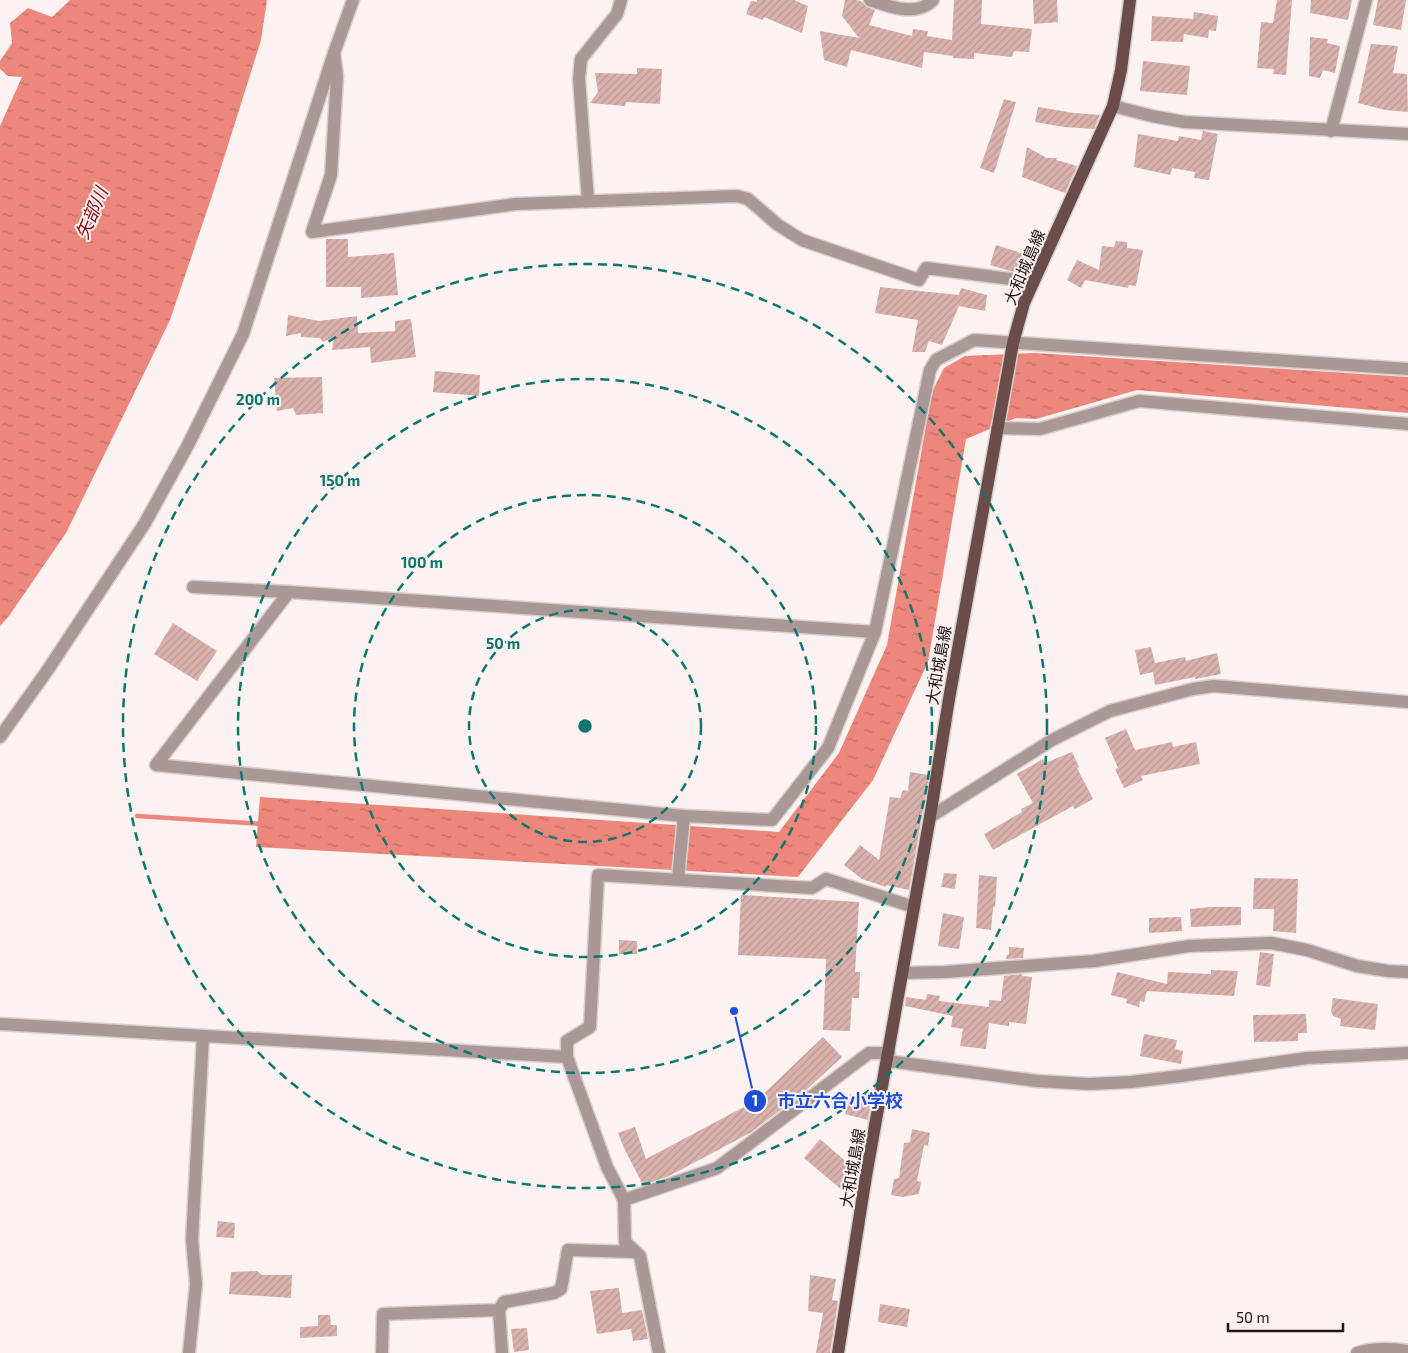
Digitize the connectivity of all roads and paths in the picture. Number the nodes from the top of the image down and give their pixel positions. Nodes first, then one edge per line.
1 (353, 0) edge
2 (621, 0) edge
3 (870, 0) edge
4 (933, 0) edge
5 (1130, 0) edge
6 (1366, 0) edge
7 (334, 52) junction
8 (1113, 106) junction
9 (1331, 131) junction
10 (1408, 134) edge
11 (588, 201) junction
12 (1033, 282) junction
13 (1013, 344) junction
14 (1408, 369) edge
15 (1408, 424) edge
16 (997, 428) junction
17 (193, 587) dead end
18 (289, 592) junction
19 (875, 632) junction
20 (1408, 702) edge
21 (0, 737) edge
22 (684, 816) junction
23 (930, 818) junction
24 (678, 879) junction
25 (914, 907) junction
26 (1408, 972) edge
27 (902, 973) junction
28 (0, 1024) edge
29 (203, 1036) junction
30 (1408, 1054) edge
31 (567, 1057) junction
32 (888, 1057) junction
33 (624, 1200) junction
34 (635, 1252) junction
35 (499, 1310) junction
36 (1408, 1351) edge
37 (189, 1353) edge
38 (382, 1353) edge
39 (502, 1353) edge
40 (659, 1353) edge
41 (838, 1353) edge
42 (1357, 1353) edge

1 - 7 street
2 - 11 street
3 - 4 street
5 - 8 main road, 大和城島線
6 - 9 street
7 - 11 street
7 - 21 street
8 - 9 street
8 - 12 main road, 大和城島線
9 - 10 street
11 - 12 street
12 - 13 main road, 大和城島線
13 - 14 street
13 - 16 main road, 大和城島線
13 - 19 street
15 - 16 street
16 - 23 main road, 大和城島線
17 - 18 street
18 - 19 street
18 - 22 street
19 - 22 street
20 - 23 street
22 - 24 street
23 - 25 main road, 大和城島線
24 - 25 street
24 - 31 street
25 - 27 main road, 大和城島線
26 - 27 street
27 - 32 main road, 大和城島線
28 - 29 street
29 - 31 street
29 - 37 street
30 - 32 street
31 - 33 street
32 - 33 street
32 - 41 main road, 大和城島線
33 - 34 street
34 - 35 street
34 - 40 street
35 - 38 street
35 - 39 street
36 - 42 street

